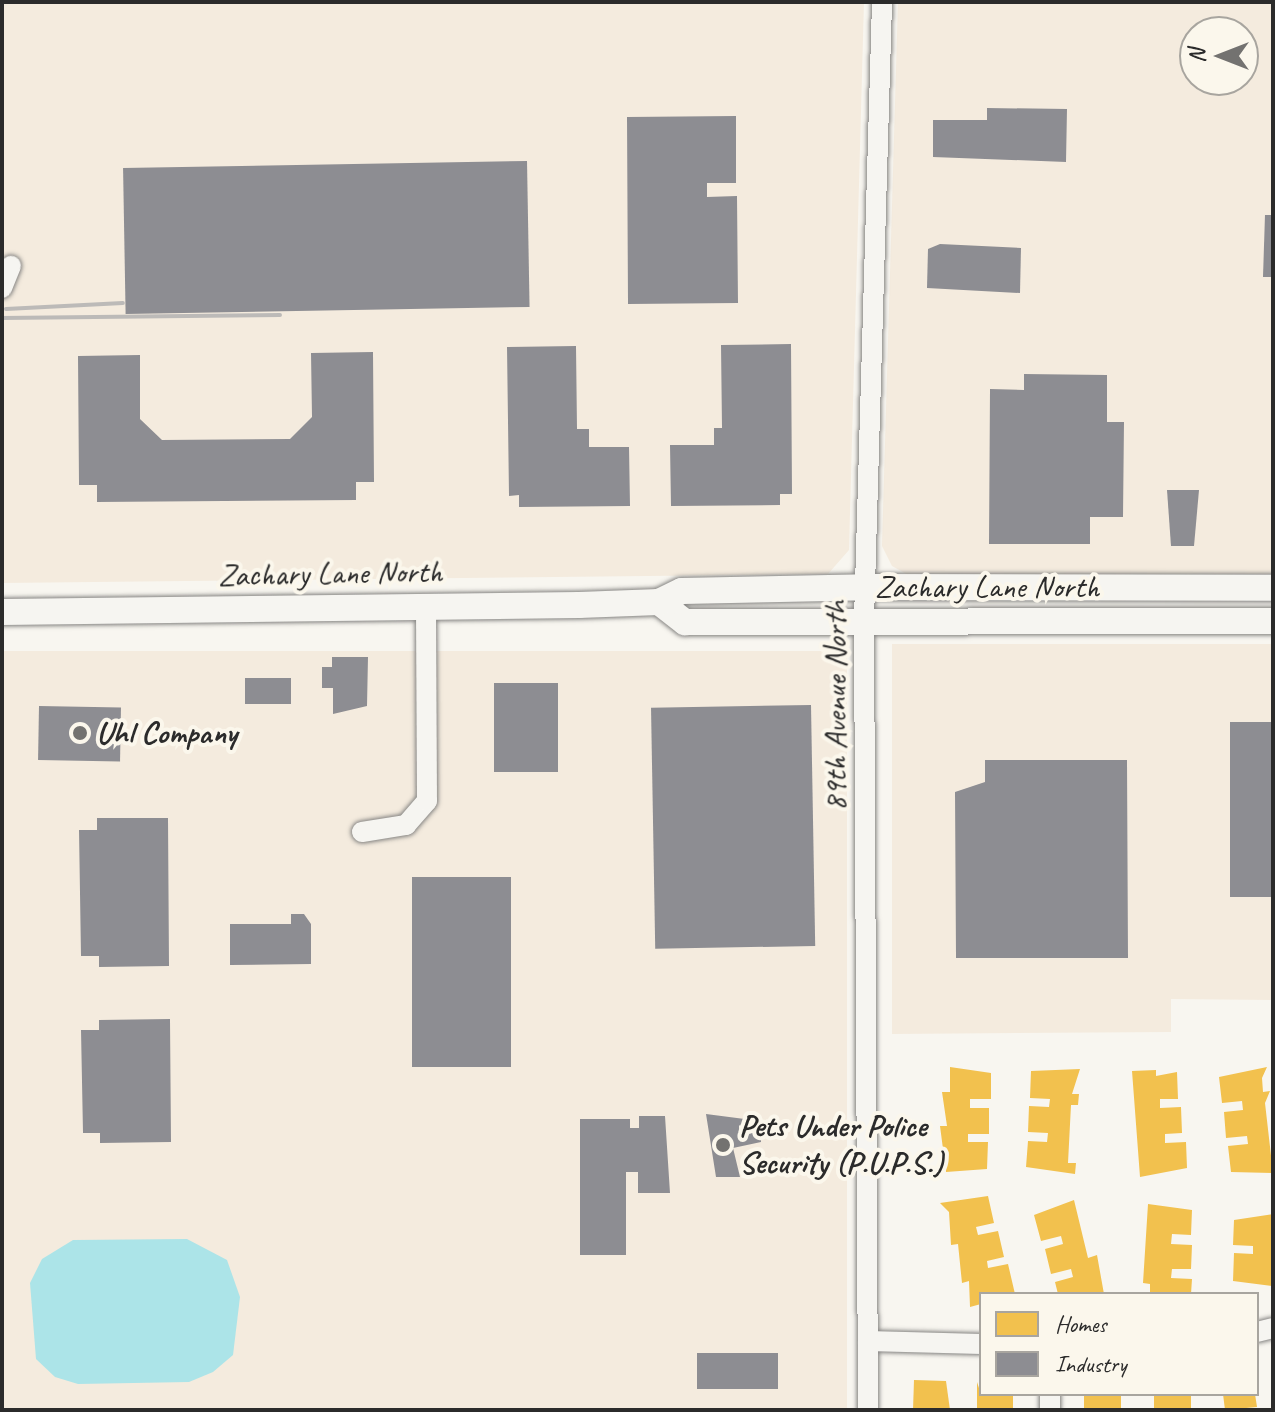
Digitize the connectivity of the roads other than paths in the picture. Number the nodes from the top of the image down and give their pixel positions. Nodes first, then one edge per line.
1 (882, 2) edge
2 (11, 266) dead end
3 (2, 288) edge
4 (866, 587) junction
5 (1273, 588) edge
6 (659, 602) junction
7 (426, 607) junction
8 (2, 612) edge
9 (864, 620) junction
10 (1273, 621) edge
11 (362, 832) dead end
12 (868, 1341) junction
13 (979, 1344) edge
14 (868, 1410) edge

1 - 4 street, 89th Avenue North
2 - 3 street
4 - 5 main road, Zachary Lane North
4 - 6 main road, Zachary Lane North
4 - 9 street, 89th Avenue North
6 - 7 main road, Zachary Lane North
6 - 9 main road, Zachary Lane North
7 - 8 main road, Zachary Lane North
7 - 11 street
9 - 10 main road, Zachary Lane North
9 - 12 street, 89th Avenue North
12 - 13 street
12 - 14 street, 89th Avenue North

